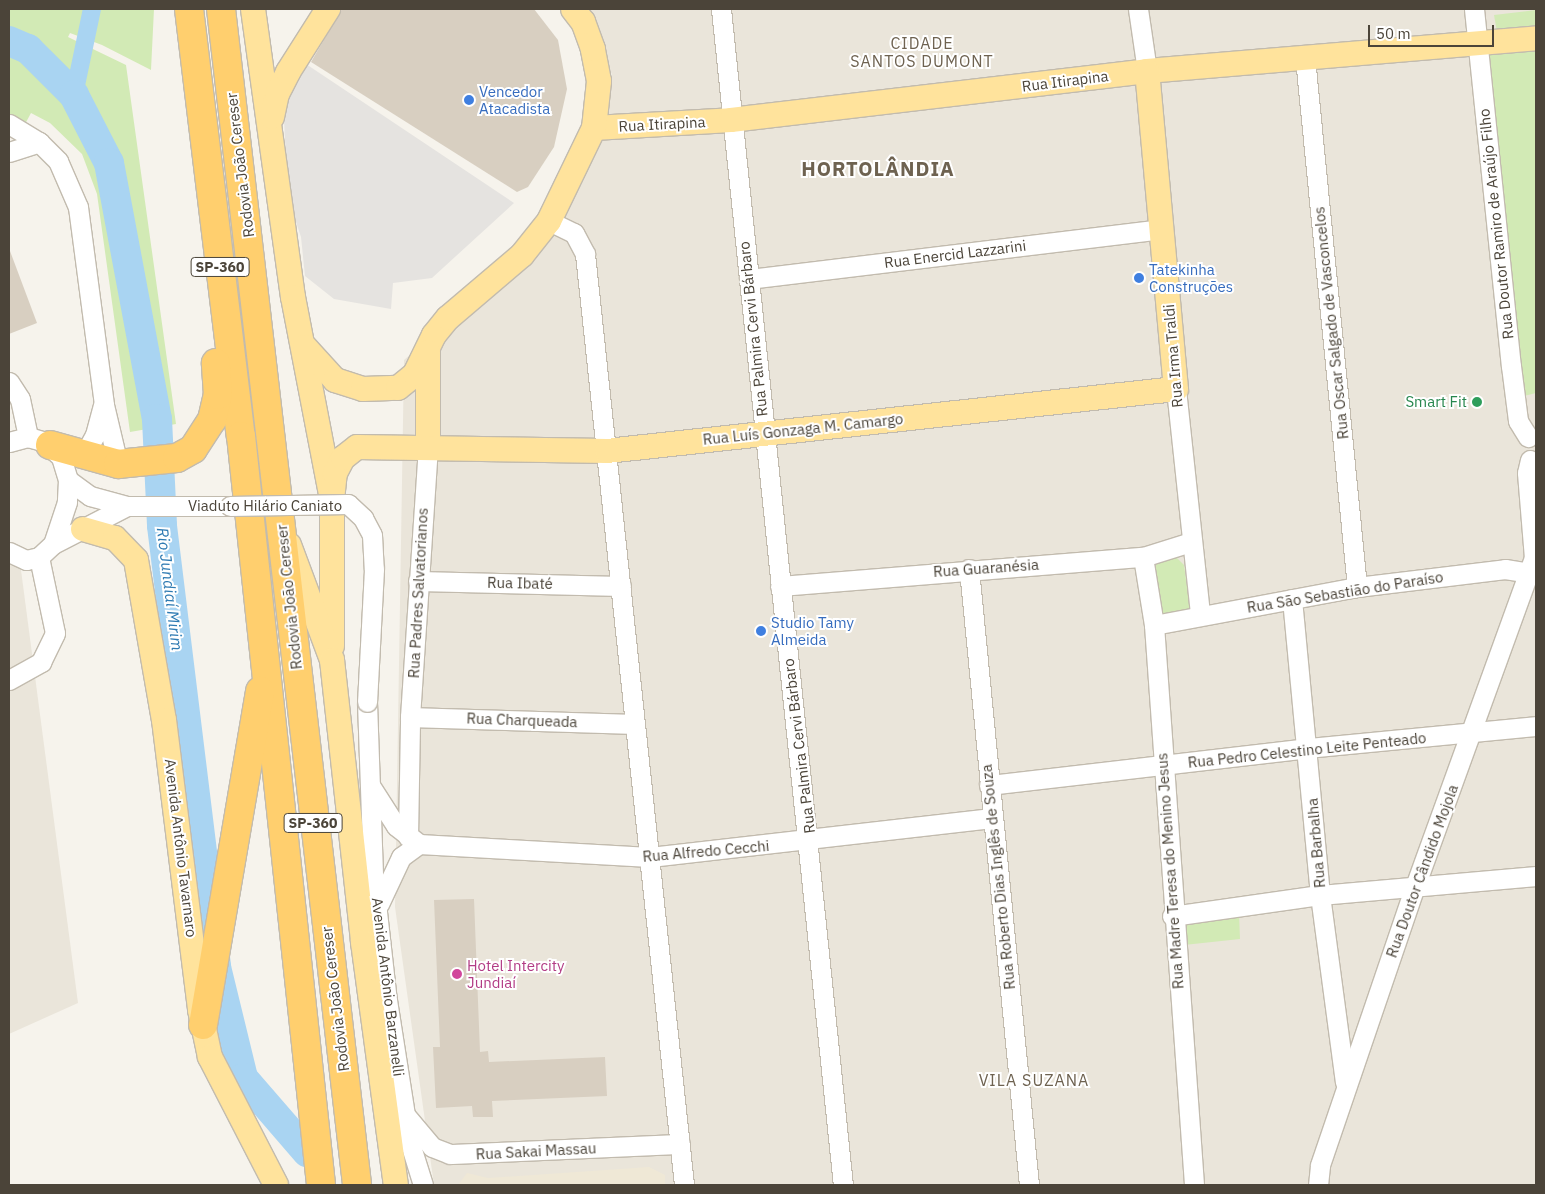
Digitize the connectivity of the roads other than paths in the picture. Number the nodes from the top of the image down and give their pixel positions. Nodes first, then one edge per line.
1 (189, 9) edge
2 (221, 9) edge
3 (253, 9) edge
4 (328, 9) edge
5 (573, 9) edge
6 (721, 9) edge
7 (1138, 9) edge
8 (1474, 9) edge
9 (1536, 38) edge
10 (1478, 44) junction
11 (1305, 58) junction
12 (1147, 71) junction
13 (731, 120) junction
14 (9, 124) edge
15 (594, 128) junction
16 (270, 131) junction
17 (39, 142) junction
18 (204, 144) junction
19 (9, 152) edge
20 (549, 221) junction
21 (1161, 229) junction
22 (748, 279) junction
23 (302, 342) junction
24 (428, 349) junction
25 (9, 382) edge
26 (1176, 389) junction
27 (104, 405) junction
28 (764, 433) junction
29 (1532, 433) edge
30 (39, 441) junction
31 (9, 442) edge
32 (428, 448) junction
33 (607, 450) junction
34 (85, 453) junction
35 (1533, 463) edge
36 (125, 464) junction
37 (68, 480) junction
38 (332, 500) junction
39 (131, 506) junction
40 (281, 522) junction
41 (83, 529) junction
42 (1190, 542) junction
43 (53, 544) junction
44 (9, 552) edge
45 (39, 557) junction
46 (1143, 557) junction
47 (1534, 565) edge
48 (969, 569) junction
49 (418, 581) junction
50 (621, 586) junction
51 (780, 586) junction
52 (1357, 588) junction
53 (1292, 599) junction
54 (1200, 614) junction
55 (1154, 626) junction
56 (266, 657) junction
57 (332, 660) junction
58 (9, 680) edge
59 (367, 702) joint
60 (410, 717) junction
61 (634, 724) junction
62 (1536, 726) edge
63 (1473, 734) junction
64 (1308, 748) junction
65 (1163, 765) junction
66 (989, 785) junction
67 (371, 787) junction
68 (992, 818) junction
69 (413, 841) junction
70 (811, 842) junction
71 (650, 858) junction
72 (1536, 876) edge
73 (1414, 889) junction
74 (1320, 895) junction
75 (378, 906) junction
76 (1172, 916) junction
77 (205, 1012) junction
78 (1346, 1087) junction
79 (407, 1117) junction
80 (680, 1144) junction
81 (395, 1177) edge
82 (276, 1185) edge
83 (321, 1185) edge
84 (357, 1185) edge
85 (423, 1185) edge
86 (684, 1185) edge
87 (843, 1185) edge
88 (1029, 1185) edge
89 (1194, 1185) edge
90 (1318, 1185) edge

1 - 18 highway, Rodovia João Cereser / SP-360
2 - 40 highway, Rodovia João Cereser / SP-360
3 - 16 main road
4 - 16 main road
5 - 15 main road
6 - 13 street, Rua Palmira Cervi Bárbaro
7 - 12 street, Rua Irma Traldi
8 - 10 street, Rua Doutor Ramiro de Araújo Filho
9 - 10 main road, Rua Itirapina
10 - 11 main road, Rua Itirapina
10 - 29 street, Rua Doutor Ramiro de Araújo Filho
11 - 12 main road, Rua Itirapina
11 - 52 street, Rua Oscar Salgado de Vasconcelos
12 - 13 main road, Rua Itirapina
12 - 21 main road, Rua Irma Traldi
13 - 15 main road, Rua Itirapina
13 - 22 street, Rua Palmira Cervi Bárbaro
14 - 17 street
15 - 20 main road
16 - 23 main road
17 - 19 street
17 - 27 street
18 - 36 highway
18 - 56 highway, Rodovia João Cereser / SP-360
20 - 24 main road
20 - 33 street
21 - 22 street, Rua Enercid Lazzarini
21 - 26 main road, Rua Irma Traldi
22 - 28 street, Rua Palmira Cervi Bárbaro
23 - 24 main road
23 - 38 main road
24 - 32 main road, Rua Padres Salvatorianos
25 - 30 street
26 - 28 main road, Rua Luís Gonzaga M. Camargo
26 - 42 street, Rua Irma Traldi
27 - 34 street
27 - 36 street
28 - 33 main road, Rua Luís Gonzaga M. Camargo
28 - 51 street, Rua Palmira Cervi Bárbaro
29 - 35 street, Rua Doutor Cândido Mojola
30 - 31 street
30 - 34 highway
30 - 37 street
32 - 33 main road, Rua Luís Gonzaga M. Camargo
32 - 38 main road, Rua Luís Gonzaga M. Camargo
32 - 49 street, Rua Padres Salvatorianos
33 - 50 street
34 - 36 highway
35 - 47 street, Rua Doutor Cândido Mojola
37 - 39 street
37 - 43 street
38 - 57 main road
39 - 41 street
39 - 59 street, Viaduto Hilário Caniato, bridge
40 - 57 main road
40 - 84 highway, Rodovia João Cereser / SP-360
41 - 43 street
41 - 77 main road, Avenida Antônio Tavarnaro
42 - 46 street, Rua Guaranésia
42 - 54 street, Rua Irma Traldi
43 - 45 street
44 - 45 street
45 - 58 street
46 - 48 street, Rua Guaranésia
46 - 55 street, Rua Madre Teresa do Menino Jesus
47 - 52 street, Rua São Sebastião do Paraíso
47 - 63 street, Rua Doutor Cândido Mojola
48 - 51 street, Rua Guaranésia
48 - 66 street, Rua Roberto Dias Inglês de Souza
49 - 50 street, Rua Ibaté
49 - 60 street, Rua Padres Salvatorianos
50 - 61 street
51 - 70 street, Rua Palmira Cervi Bárbaro
52 - 53 street, Rua São Sebastião do Paraíso
53 - 54 street, Rua São Sebastião do Paraíso
53 - 64 street, Rua Barbalha
54 - 55 street, Rua São Sebastião do Paraíso
55 - 65 street, Rua Madre Teresa do Menino Jesus
56 - 77 highway
56 - 83 highway, Rodovia João Cereser / SP-360
57 - 81 main road
59 - 67 street, Avenida Antônio Barzanelli
60 - 61 street, Rua Charqueada
60 - 69 street, Rua Padres Salvatorianos
61 - 71 street
62 - 63 street, Rua Pedro Celestino Leite Penteado
63 - 64 street, Rua Pedro Celestino Leite Penteado
63 - 73 street, Rua Doutor Cândido Mojola
64 - 65 street, Rua Pedro Celestino Leite Penteado
64 - 74 street, Rua Barbalha
65 - 66 street, Rua Pedro Celestino Leite Penteado
65 - 76 street, Rua Madre Teresa do Menino Jesus
66 - 68 street, Rua Roberto Dias Inglês de Souza
67 - 69 street
67 - 75 street, Avenida Antônio Barzanelli
68 - 70 street, Rua Alfredo Cecchi
68 - 88 street, Rua Roberto Dias Inglês de Souza
69 - 71 street, Rua Alfredo Cecchi
69 - 75 street
70 - 71 street, Rua Alfredo Cecchi
70 - 87 street, Rua Palmira Cervi Bárbaro
71 - 80 street
72 - 73 street
73 - 74 street
73 - 78 street, Rua Doutor Cândido Mojola
74 - 76 street
74 - 78 street, Rua Barbalha
75 - 79 street, Avenida Antônio Barzanelli
76 - 89 street, Rua Madre Teresa do Menino Jesus
77 - 82 main road, Avenida Antônio Tavarnaro
78 - 90 street, Rua Doutor Cândido Mojola
79 - 80 street, Rua Sakai Massau
79 - 85 street, Avenida Antônio Barzanelli
80 - 86 street

